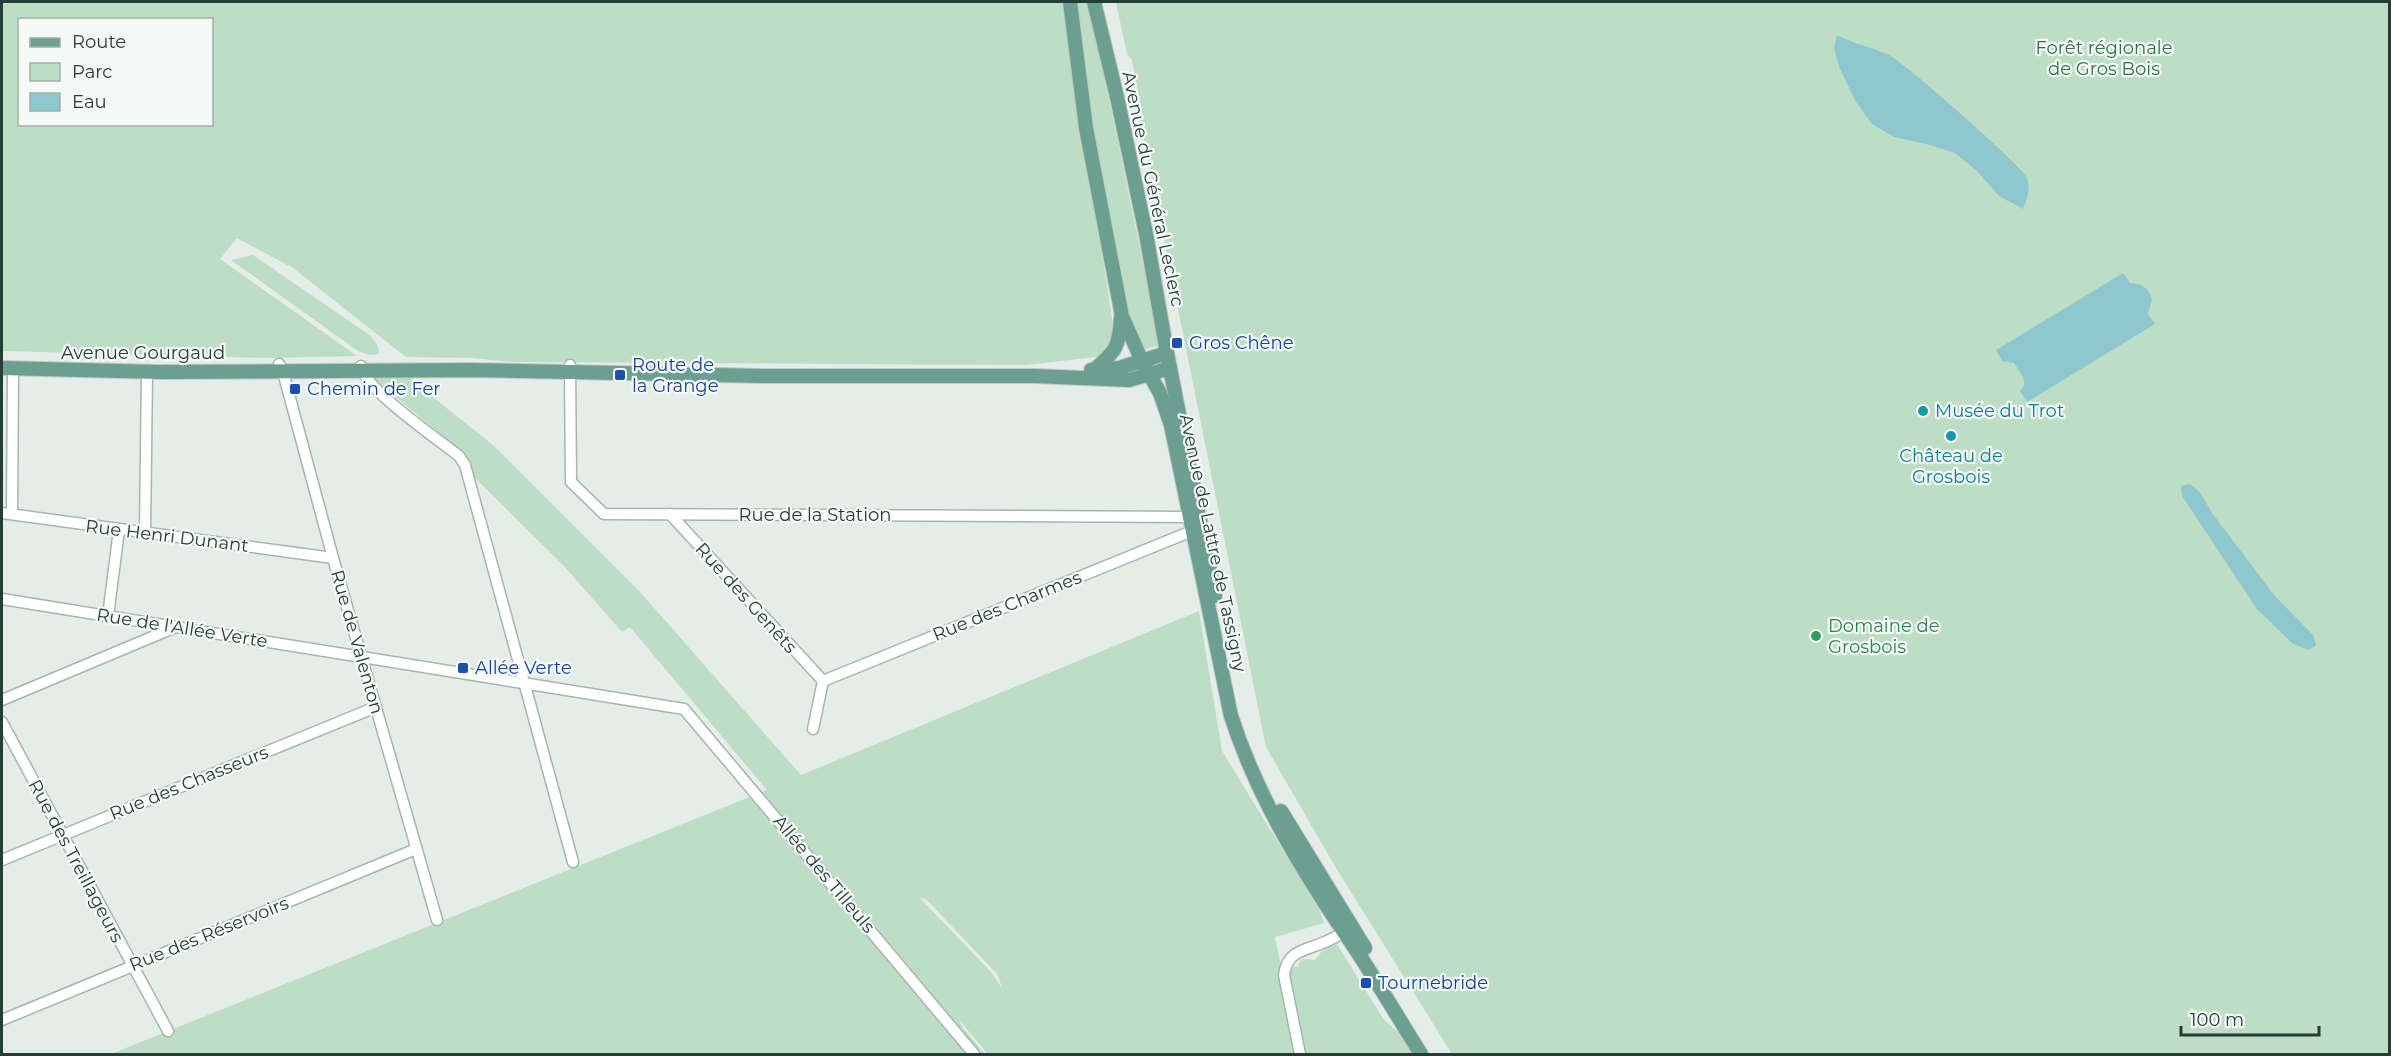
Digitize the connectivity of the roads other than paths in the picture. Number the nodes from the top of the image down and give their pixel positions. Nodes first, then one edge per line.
1 (1070, 2) edge
2 (1094, 2) edge
3 (1122, 316) junction
4 (1167, 353) junction
5 (1142, 361) junction
6 (5, 366) edge
7 (281, 368) junction
8 (362, 368) junction
9 (1170, 368) junction
10 (570, 369) junction
11 (147, 371) junction
12 (1094, 374) junction
13 (1150, 374) junction
14 (1129, 380) junction
15 (1160, 393) junction
16 (7, 514) edge
17 (669, 514) junction
18 (1189, 517) junction
19 (119, 531) junction
20 (1192, 531) junction
21 (145, 533) junction
22 (333, 558) junction
23 (2, 599) edge
24 (108, 616) junction
25 (176, 627) junction
26 (362, 657) junction
27 (823, 681) junction
28 (524, 683) junction
29 (2, 700) edge
30 (376, 707) junction
31 (2, 722) edge
32 (813, 729) dead end
33 (62, 835) junction
34 (416, 849) junction
35 (2, 860) edge
36 (573, 862) dead end
37 (437, 920) dead end
38 (1347, 929) junction
39 (133, 965) junction
40 (2, 1020) edge
41 (168, 1031) dead end
42 (974, 1054) edge
43 (1300, 1054) edge
44 (1421, 1054) edge
45 (1431, 1054) edge

1 - 3 main road, Avenue de Lattre de Tassigny
2 - 4 main road, Avenue du Général Leclerc
3 - 5 main road, Avenue de Lattre de Tassigny
3 - 12 main road
4 - 5 main road
4 - 9 main road, Avenue du Général Leclerc
5 - 12 main road
5 - 13 main road, Avenue de Lattre de Tassigny
6 - 7 main road, Avenue Gourgaud
6 - 11 main road, Avenue Gourgaud
6 - 16 street
7 - 8 main road
7 - 11 main road, Avenue Gourgaud
7 - 22 street, Rue de Valenton
8 - 10 main road
8 - 28 street
9 - 13 main road
9 - 38 main road, Avenue du Général Leclerc
10 - 12 main road
10 - 17 street, Rue de la Station
11 - 21 street
12 - 14 main road
13 - 14 main road
13 - 15 main road, Avenue de Lattre de Tassigny
14 - 15 main road
15 - 18 main road, Avenue de Lattre de Tassigny
16 - 19 street, Rue Henri Dunant
17 - 18 street, Rue de la Station
17 - 27 street, Rue des Genêts
18 - 20 main road, Avenue de Lattre de Tassigny
19 - 21 street, Rue Henri Dunant
19 - 24 street
20 - 27 street, Rue des Charmes
20 - 38 main road, Avenue de Lattre de Tassigny
21 - 22 street, Rue Henri Dunant
22 - 26 street, Rue de Valenton
23 - 24 street, Rue de l'Allée Verte
24 - 25 street, Rue de l'Allée Verte
25 - 26 street, Rue de l'Allée Verte
25 - 29 street
26 - 28 street
26 - 30 street, Rue de Valenton
27 - 32 street
28 - 36 street
28 - 42 street, Allée des Tilleuls
30 - 33 street, Rue des Chasseurs
30 - 34 street, Rue de Valenton
31 - 33 street, Rue des Treillageurs
33 - 35 street, Rue des Chasseurs
33 - 39 street, Rue des Treillageurs
34 - 37 street, Rue de Valenton
34 - 39 street, Rue des Réservoirs
38 - 43 street
38 - 44 main road, Avenue de Lattre de Tassigny
38 - 45 main road
39 - 40 street, Rue des Réservoirs
39 - 41 street, Rue des Treillageurs

